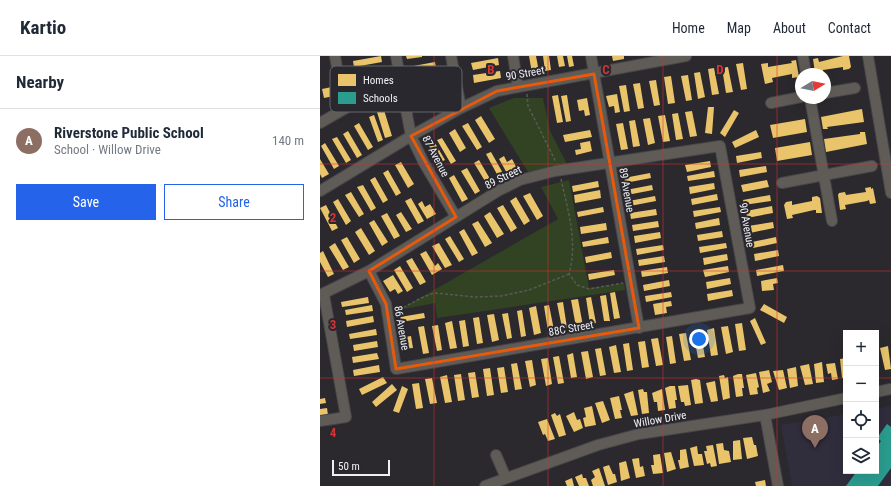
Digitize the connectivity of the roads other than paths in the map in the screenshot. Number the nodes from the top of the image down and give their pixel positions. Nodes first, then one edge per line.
1 (335, 56) edge
2 (396, 56) edge
3 (451, 56) edge
4 (513, 56) edge
5 (590, 56) edge
6 (686, 56) edge
7 (803, 56) edge
8 (868, 56) edge
9 (337, 66) edge
10 (398, 66) edge
11 (453, 66) edge
12 (805, 68) edge
13 (594, 74) junction
14 (522, 85) junction
15 (855, 88) dead end
16 (831, 92) edge
17 (795, 98) edge
18 (770, 103) dead end
19 (811, 104) edge
20 (462, 108) edge
21 (339, 112) edge
22 (407, 112) edge
23 (454, 112) edge
24 (320, 123) edge
25 (411, 136) junction
26 (720, 146) joint
27 (610, 164) junction
28 (872, 166) dead end
29 (824, 175) junction
30 (782, 182) dead end
31 (891, 189) edge
32 (320, 191) edge
33 (456, 217) junction
34 (832, 221) dead end
35 (369, 271) junction
36 (322, 295) edge
37 (750, 308) joint
38 (639, 328) junction
39 (396, 369) joint
40 (891, 389) edge
41 (879, 391) edge
42 (843, 399) edge
43 (765, 415) junction
44 (320, 422) edge
45 (496, 455) dead end
46 (506, 478) junction
47 (485, 486) edge
48 (778, 486) edge

1 - 9 street
2 - 10 street, 87 Avenue
3 - 11 street
4 - 14 street
5 - 13 street, 89 Avenue
6 - 13 street, 90 Street
7 - 12 street
8 - 31 street
13 - 14 street, 90 Street
13 - 27 street, 89 Avenue
14 - 20 street, 90 Street
15 - 16 street
17 - 18 street
19 - 29 street
21 - 24 street
22 - 25 street, 87 Avenue
23 - 25 street, 90 Street
25 - 32 street, 90 Street
25 - 33 street, 87 Avenue
26 - 27 street, 89 Street
26 - 37 street, 90 Avenue
27 - 33 street, 89 Street
27 - 38 street, 89 Avenue
28 - 29 street
29 - 30 street
29 - 34 street
33 - 35 street, 89 Street
35 - 36 street, 89 Street
35 - 39 street, 86 Avenue
36 - 44 street
37 - 38 street, 88C Street
38 - 39 street, 88C Street
40 - 41 street
42 - 43 street, Willow Drive
43 - 46 street, Willow Drive
43 - 48 street
45 - 46 street
46 - 47 street, Willow Drive

